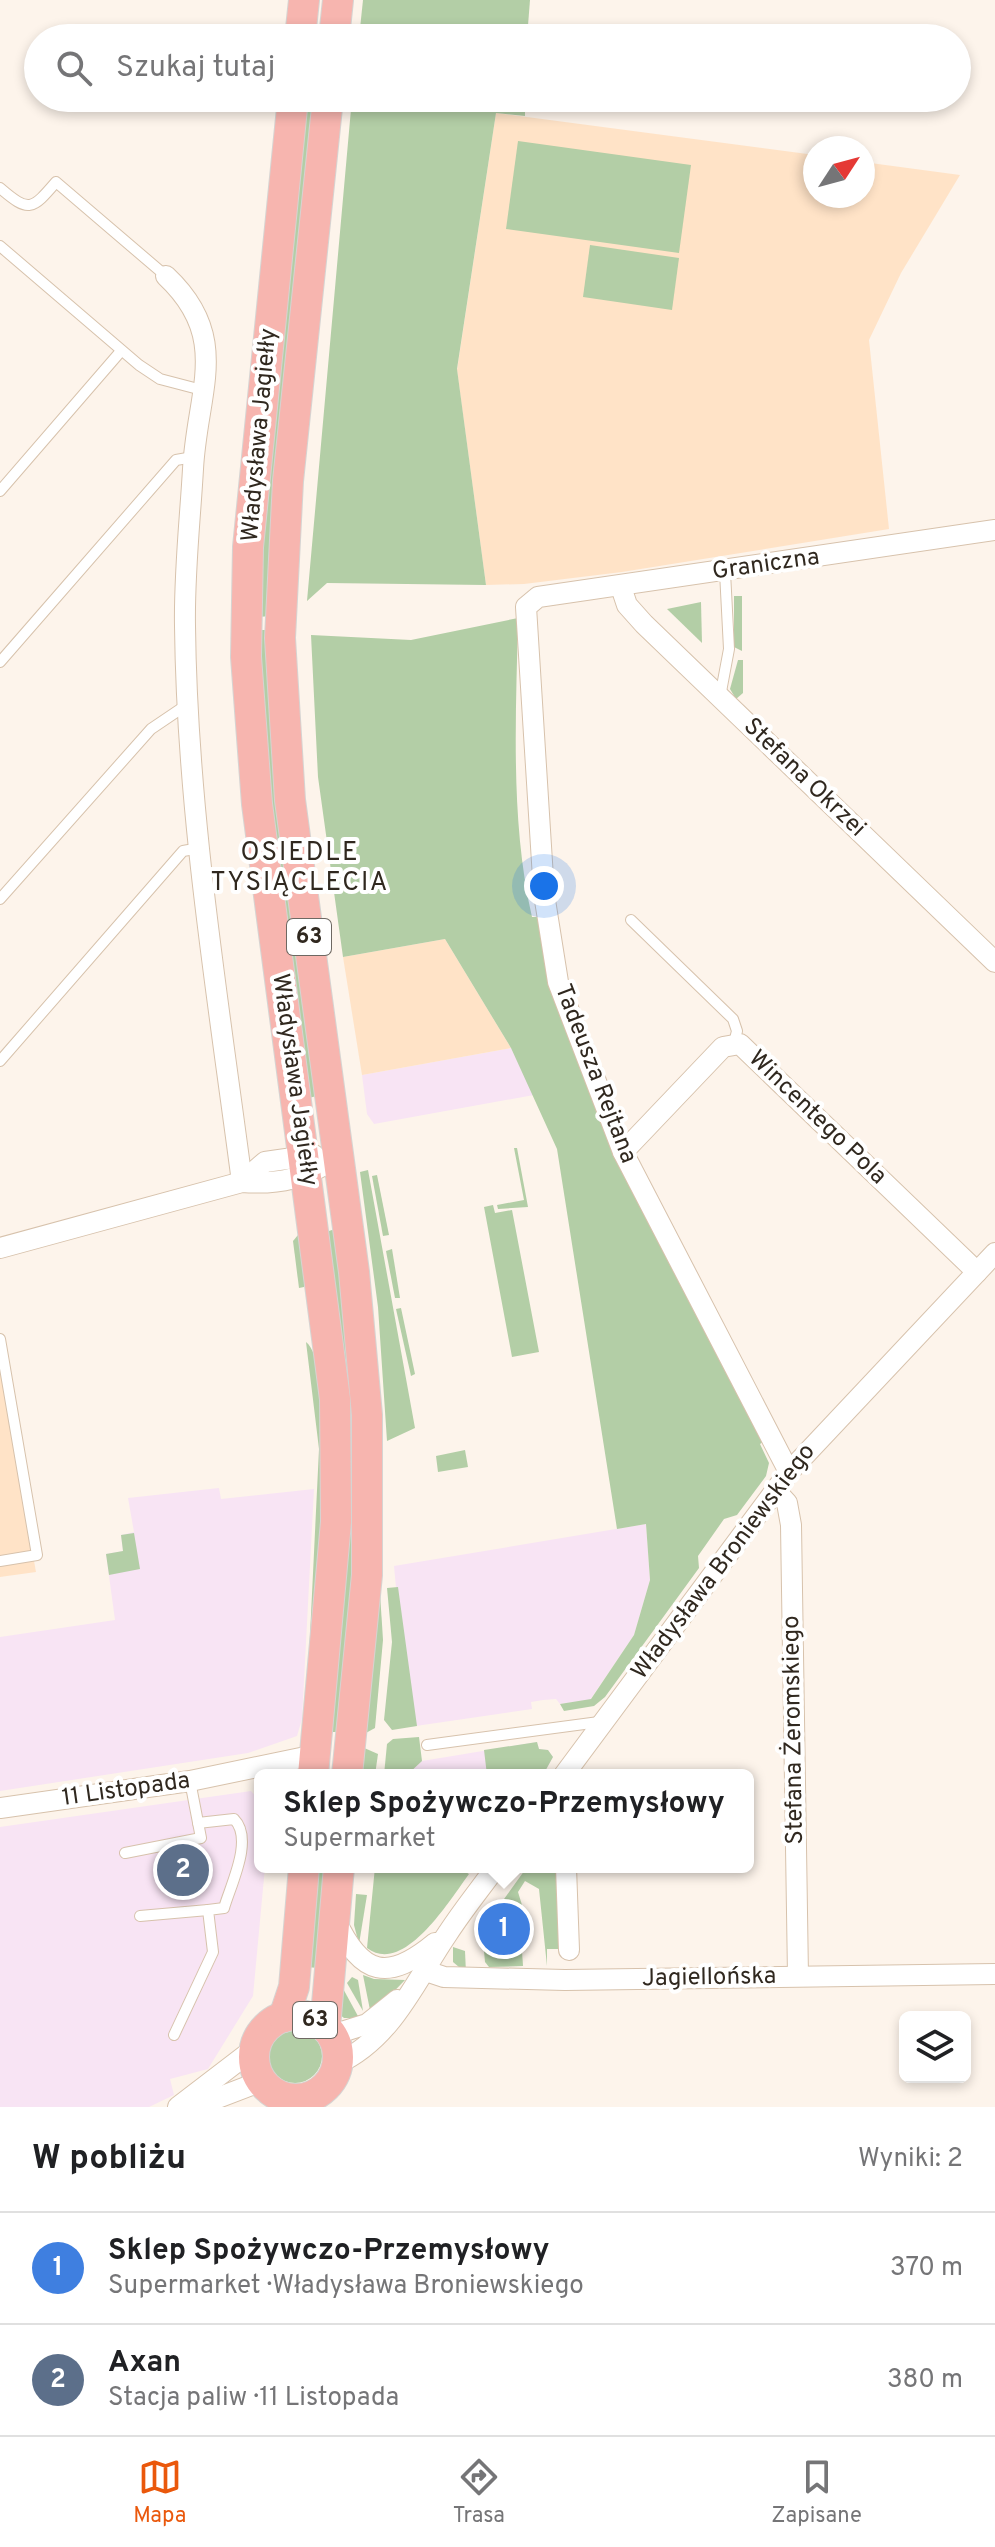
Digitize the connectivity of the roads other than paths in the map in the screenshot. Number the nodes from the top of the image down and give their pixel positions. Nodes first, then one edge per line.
1 (304, 0) edge
2 (338, 0) edge
3 (301, 24) edge
4 (335, 24) edge
5 (292, 112) edge
6 (327, 112) edge
7 (0, 188) edge
8 (0, 246) edge
9 (166, 276) joint
10 (121, 351) junction
11 (202, 390) junction
12 (193, 457) junction
13 (0, 491) edge
14 (995, 530) edge
15 (725, 572) junction
16 (621, 587) junction
17 (538, 597) joint
18 (0, 662) edge
19 (720, 697) junction
20 (188, 704) junction
21 (200, 848) junction
22 (0, 899) edge
23 (631, 920) dead end
24 (995, 962) edge
25 (734, 1043) junction
26 (0, 1061) edge
27 (623, 1152) junction
28 (338, 1157) junction
29 (306, 1165) junction
30 (242, 1182) junction
31 (0, 1248) edge
32 (995, 1253) edge
33 (977, 1272) junction
34 (0, 1339) edge
35 (789, 1472) junction
36 (775, 1490) junction
37 (0, 1561) edge
38 (605, 1721) junction
39 (427, 1745) dead end
40 (314, 1765) edge
41 (282, 1769) edge
42 (348, 1769) edge
43 (569, 1769) edge
44 (254, 1773) edge
45 (190, 1781) junction
46 (0, 1808) edge
47 (198, 1823) junction
48 (125, 1853) dead end
49 (304, 1873) edge
50 (338, 1873) edge
51 (492, 1873) edge
52 (566, 1873) edge
53 (208, 1910) junction
54 (140, 1916) dead end
55 (334, 1917) junction
56 (448, 1932) junction
57 (569, 1950) dead end
58 (995, 1974) edge
59 (798, 1976) junction
60 (419, 1977) junction
61 (284, 2017) junction
62 (174, 2035) dead end
63 (331, 2042) junction
64 (255, 2048) junction
65 (273, 2094) edge
66 (316, 2100) edge
67 (178, 2107) edge
68 (194, 2107) edge

1 - 3 main road
2 - 4 main road
5 - 29 main road, Władysława Jagiełły / 63
6 - 28 main road, Władysława Jagiełły / 63
7 - 9 lane
8 - 10 lane
9 - 11 street
10 - 11 lane
10 - 13 lane
11 - 12 street
12 - 18 lane
12 - 20 street
14 - 15 street, Graniczna
15 - 16 street, Graniczna
15 - 19 lane
16 - 17 street, Graniczna
16 - 19 street, Stefana Okrzei
17 - 27 street, Tadeusza Rejtana
19 - 24 street, Stefana Okrzei
20 - 21 street
20 - 22 lane
21 - 26 lane
21 - 30 street
23 - 25 lane
25 - 27 street, Wincentego Pola
25 - 33 street, Wincentego Pola
27 - 35 street, Tadeusza Rejtana
28 - 29 street
28 - 42 main road, Władysława Jagiełły / 63
29 - 30 street
29 - 40 main road, Władysława Jagiełły / 63
30 - 31 street
32 - 33 street, Władysława Broniewskiego
33 - 35 street, Władysława Broniewskiego
34 - 37 lane
35 - 36 street, Władysława Broniewskiego
36 - 38 street, Władysława Broniewskiego
36 - 59 street, Stefana Żeromskiego
38 - 39 lane
38 - 43 street, Władysława Broniewskiego
40 - 41 street, 11 Listopada
44 - 45 street, 11 Listopada
45 - 46 street, 11 Listopada
45 - 47 lane
47 - 48 lane
47 - 53 lane
49 - 61 main road, 63
50 - 55 main road, 63
51 - 56 street
52 - 57 street
53 - 54 lane
53 - 62 lane
55 - 56 street
55 - 63 main road, 63
56 - 60 street
58 - 59 street, Jagiellońska
59 - 60 street, Jagiellońska
60 - 63 street
60 - 63 street
61 - 63 main road, 63
61 - 64 main road, 63
63 - 66 main road, 63
64 - 65 main road
64 - 67 street
65 - 66 main road, 63
65 - 68 street

